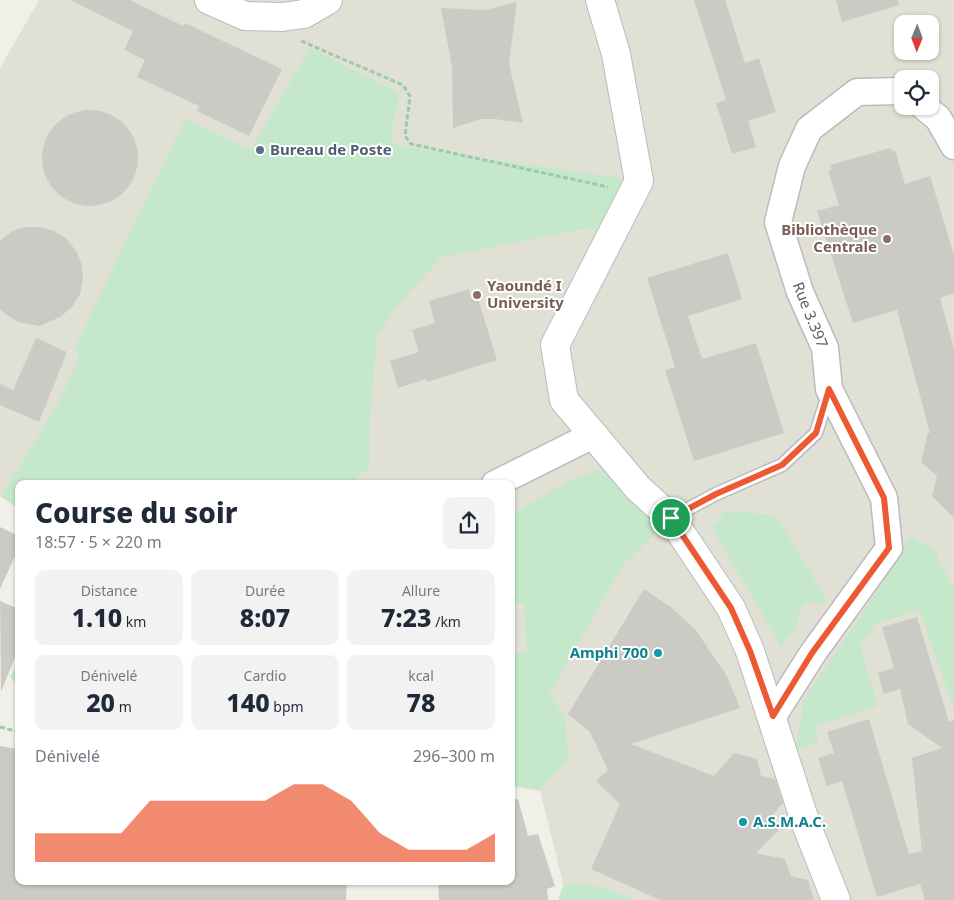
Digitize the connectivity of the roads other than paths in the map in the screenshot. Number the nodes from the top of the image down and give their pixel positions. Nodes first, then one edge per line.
1 (209, 0) edge
2 (328, 0) edge
3 (600, 0) edge
4 (894, 91) edge
5 (934, 115) edge
6 (954, 146) edge
7 (829, 389) junction
8 (593, 435) junction
9 (504, 480) edge
10 (671, 518) junction
11 (773, 716) junction
12 (836, 900) edge

1 - 2 street
3 - 8 street
4 - 7 street, Rue 3.397
5 - 6 street
7 - 10 lane
7 - 11 street, Rue 3.397
8 - 9 street
8 - 10 street
10 - 11 street
11 - 12 street

